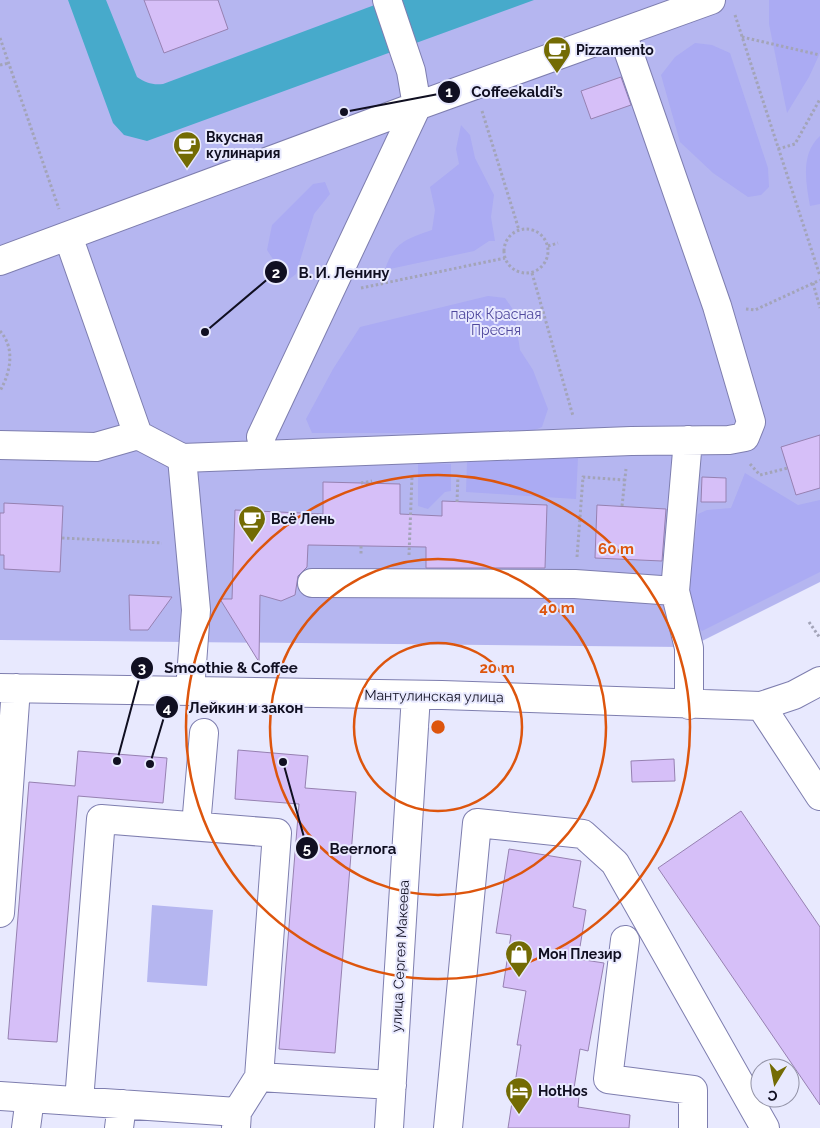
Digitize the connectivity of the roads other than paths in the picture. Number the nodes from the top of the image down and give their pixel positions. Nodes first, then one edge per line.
1 (387, 0) edge
2 (722, 5) edge
3 (622, 33) junction
4 (417, 106) junction
5 (68, 236) junction
6 (0, 261) edge
7 (138, 435) junction
8 (688, 440) junction
9 (0, 445) edge
10 (266, 446) junction
11 (182, 458) junction
12 (312, 583) dead end
13 (675, 591) junction
14 (820, 681) edge
15 (8, 688) edge
16 (190, 691) junction
17 (416, 695) junction
18 (689, 705) junction
19 (761, 706) junction
20 (204, 733) dead end
21 (820, 796) edge
22 (196, 826) junction
23 (0, 913) edge
24 (625, 940) dead end
25 (259, 1077) junction
26 (392, 1085) junction
27 (0, 1096) edge
28 (30, 1098) junction
29 (79, 1101) junction
30 (120, 1116) edge
31 (237, 1120) edge
32 (26, 1128) edge
33 (389, 1128) edge
34 (448, 1128) edge
35 (693, 1128) edge
36 (765, 1128) edge

1 - 4 street
2 - 3 street
3 - 4 street
3 - 8 street
4 - 5 street
4 - 10 street
5 - 6 street
5 - 7 street
7 - 9 street
7 - 11 street
8 - 10 street
8 - 13 street
10 - 11 street
11 - 16 street
12 - 13 street
13 - 18 street
14 - 19 street, Мантулинская улица
15 - 16 street, Мантулинская улица
15 - 23 street
16 - 17 street, Мантулинская улица
17 - 18 street, Мантулинская улица
17 - 26 street, улица Сергея Макеева
18 - 19 street, Мантулинская улица
19 - 21 street
20 - 22 street
22 - 25 street
22 - 29 street
24 - 35 street
25 - 26 street
25 - 31 street
26 - 33 street, улица Сергея Макеева
27 - 28 street
28 - 29 street
28 - 32 street
29 - 30 street
30 - 31 street
34 - 36 street

